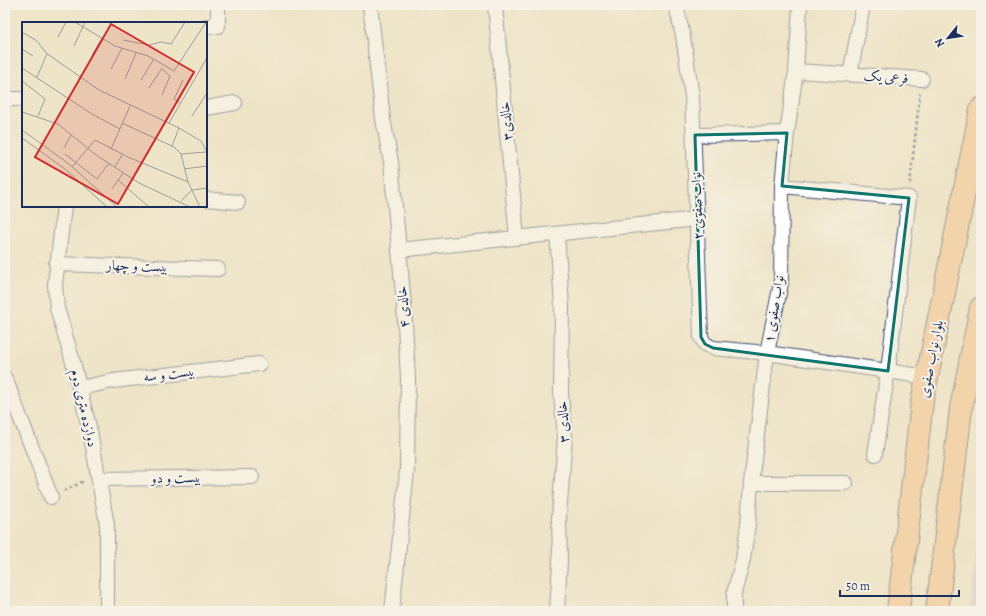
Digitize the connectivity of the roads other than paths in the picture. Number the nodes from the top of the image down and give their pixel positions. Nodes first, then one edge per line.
1 (218, 5) edge
2 (370, 5) edge
3 (495, 5) edge
4 (676, 5) edge
5 (800, 5) edge
6 (863, 5) edge
7 (207, 26) edge
8 (796, 71) junction
9 (850, 74) junction
10 (922, 79) road end
11 (5, 99) edge
12 (22, 100) edge
13 (235, 104) dead end
14 (207, 108) edge
15 (981, 109) edge
16 (787, 133) junction
17 (695, 135) junction
18 (782, 186) junction
19 (207, 199) edge
20 (238, 202) dead end
21 (64, 207) edge
22 (697, 219) junction
23 (556, 234) junction
24 (517, 238) junction
25 (399, 250) junction
26 (56, 264) junction
27 (218, 269) dead end
28 (981, 308) edge
29 (767, 353) junction
30 (259, 364) dead end
31 (888, 371) junction
32 (927, 377) junction
33 (5, 378) edge
34 (80, 388) junction
35 (875, 454) dead end
36 (252, 477) dead end
37 (99, 479) junction
38 (751, 483) junction
39 (846, 483) dead end
40 (51, 497) road end
41 (107, 611) edge
42 (392, 611) edge
43 (557, 611) edge
44 (734, 611) edge
45 (898, 611) edge
46 (937, 611) edge

1 - 7 street
2 - 25 street, خالدی ۴
3 - 24 street, خالدی۳
4 - 17 street, نواب صفوی ۲
5 - 8 street, نواب صفوی ۱
6 - 9 street, فرعی یک
8 - 9 street, فرعی یک
8 - 16 street, نواب صفوی ۱
9 - 10 street, فرعی یک
11 - 12 street
13 - 14 street
15 - 32 main road, بلوار نواب صفوی
16 - 17 street
16 - 18 street, نواب صفوی ۱
17 - 22 street, نواب صفوی ۲
18 - 29 street, نواب صفوی ۱
18 - 31 street
19 - 20 street
21 - 26 street, دوازده متری دوم
22 - 23 street
22 - 29 street, نواب صفوی ۲
23 - 24 street
23 - 43 street, خالدی ۳
24 - 25 street
25 - 42 street, خالدی ۴
26 - 27 street, بیست و چهار
26 - 34 street, دوازده متری دوم
28 - 46 main road
29 - 31 street, نواب صفوی ۲
29 - 38 street, نواب صفوی ۱
30 - 34 street, بیست و سه
31 - 32 street, نواب صفوی ۲
31 - 35 street
32 - 45 main road, بلوار نواب صفوی
33 - 40 street
34 - 37 street, دوازده متری دوم
36 - 37 street, بیست و دو
37 - 41 street, دوازده متری دوم
38 - 39 street
38 - 44 street, نواب صفوی ۱

